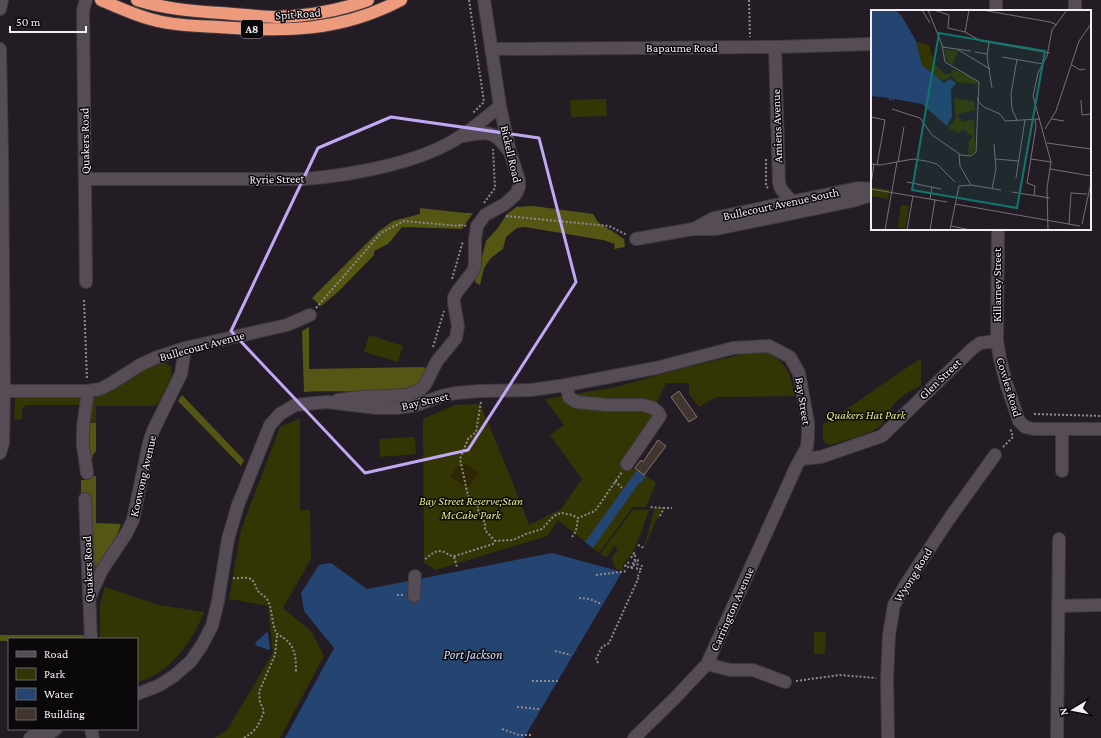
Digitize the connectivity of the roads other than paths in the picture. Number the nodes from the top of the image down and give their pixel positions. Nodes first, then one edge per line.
1 (2, 0) edge
2 (86, 0) edge
3 (101, 0) edge
4 (137, 0) edge
5 (368, 0) edge
6 (401, 0) edge
7 (484, 0) edge
8 (0, 10) edge
9 (871, 44) edge
10 (775, 47) junction
11 (491, 49) junction
12 (0, 50) edge
13 (500, 106) junction
14 (461, 136) junction
15 (510, 152) junction
16 (85, 179) junction
17 (871, 188) edge
18 (871, 195) edge
19 (792, 202) junction
20 (693, 230) junction
21 (998, 230) edge
22 (636, 239) road end
23 (86, 282) dead end
24 (310, 315) road end
25 (997, 341) junction
26 (185, 348) junction
27 (566, 385) junction
28 (4, 391) junction
29 (88, 391) junction
30 (327, 402) junction
31 (1062, 428) junction
32 (1101, 428) edge
33 (0, 453) edge
34 (994, 455) road end
35 (801, 459) junction
36 (625, 467) road end
37 (1062, 471) dead end
38 (87, 473) dead end
39 (85, 499) dead end
40 (1059, 539) dead end
41 (415, 576) dead end
42 (414, 596) dead end
43 (89, 598) junction
44 (1101, 605) edge
45 (1058, 606) junction
46 (91, 638) edge
47 (707, 664) junction
48 (785, 682) road end
49 (138, 694) edge
50 (42, 730) edge
51 (55, 730) edge
52 (30, 738) edge
53 (44, 738) edge
54 (634, 738) edge
55 (888, 738) edge
56 (1057, 738) edge

1 - 8 street
2 - 16 street, Quakers Road
3 - 6 highway, Spit Road / A8
4 - 5 highway, Spit Road / A8
7 - 11 street, Bickell Road
9 - 10 street, Bapaume Road
10 - 11 street, Bapaume Road
10 - 19 street, Amiens Avenue
11 - 13 street, Bickell Road
12 - 28 street
13 - 14 street, Ryrie Street
13 - 15 street, Bickell Road
14 - 15 street, Ryrie Street
14 - 16 street, Ryrie Street
15 - 30 street, Bickell Road
16 - 23 street, Quakers Road
17 - 19 street, Bullecourt Avenue South
18 - 20 street, Bullecourt Avenue South
19 - 20 street, Bullecourt Avenue South
20 - 22 street, Bullecourt Avenue South
21 - 25 street, Killarney Street
24 - 26 street, Bullecourt Avenue
25 - 31 street, Cowles Road
25 - 35 street, Glen Street
26 - 29 street, Bullecourt Avenue
26 - 43 street, Koowong Avenue
27 - 30 street, Bay Street
27 - 35 street, Bay Street
27 - 36 street
28 - 29 street, Bullecourt Avenue
28 - 33 street
29 - 38 street
30 - 49 street, Bay Street
31 - 32 street, Cowles Road
31 - 37 street
34 - 55 street, Wyong Road
35 - 47 street, Carrington Avenue
39 - 43 street, Quakers Road
40 - 45 street
41 - 42 street
43 - 46 street, Quakers Road
44 - 45 street
45 - 56 street
47 - 48 street
47 - 54 street, Carrington Avenue
50 - 52 street
51 - 53 street

